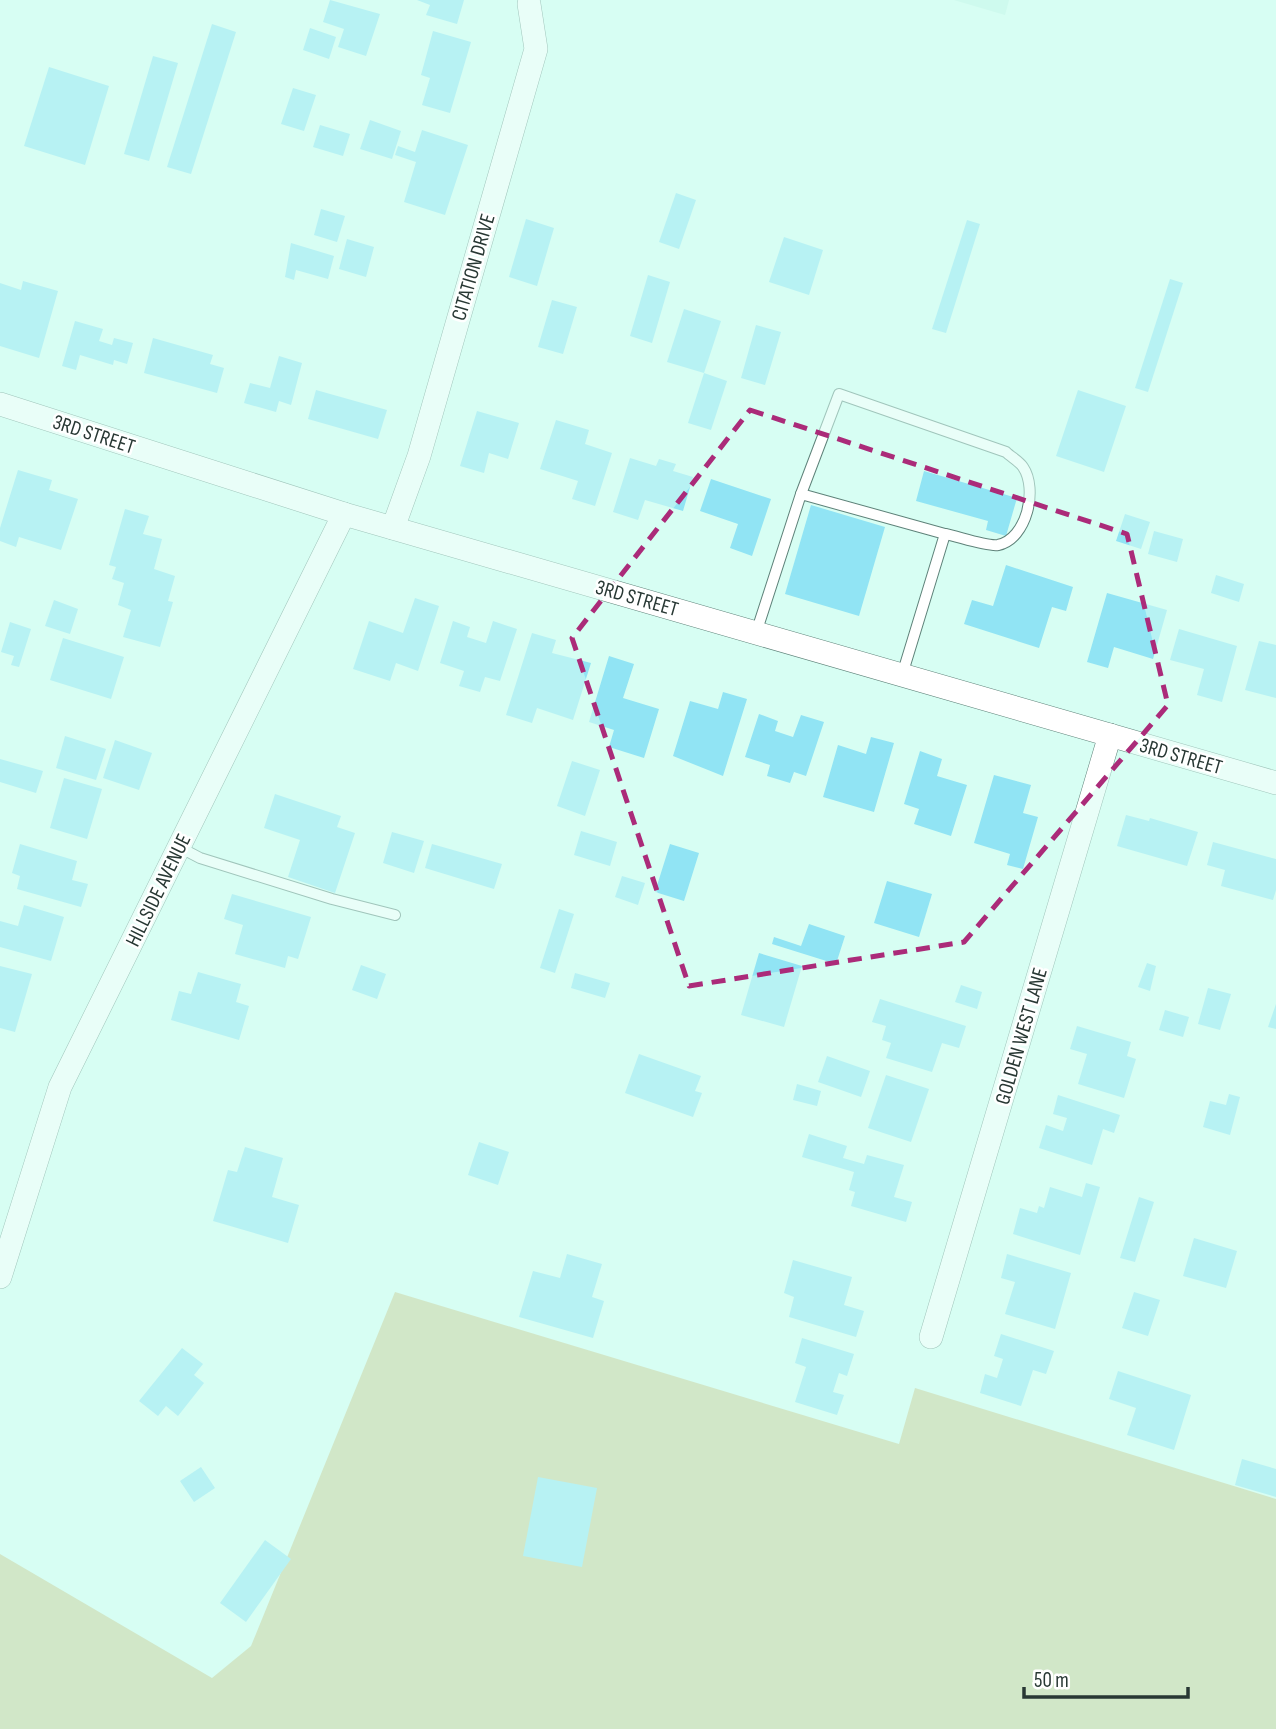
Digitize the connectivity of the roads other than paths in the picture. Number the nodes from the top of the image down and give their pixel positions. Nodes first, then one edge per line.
1 (528, 4) dead end
2 (0, 404) edge
3 (801, 494) junction
4 (344, 514) junction
5 (393, 528) junction
6 (945, 534) junction
7 (756, 633) junction
8 (902, 675) junction
9 (1110, 735) junction
10 (1276, 783) edge
11 (179, 847) junction
12 (395, 915) dead end
13 (0, 1277) edge
14 (931, 1337) dead end

1 - 5 street, CITATION DRIVE
2 - 4 street, 3RD STREET
3 - 6 lane
3 - 6 lane
3 - 7 lane
4 - 5 street, 3RD STREET
4 - 11 street, HILLSIDE AVENUE
5 - 7 street, 3RD STREET
6 - 8 lane
7 - 8 street, 3RD STREET
8 - 9 street, 3RD STREET
9 - 10 street, 3RD STREET
9 - 14 street, GOLDEN WEST LANE
11 - 12 lane
11 - 13 street, HILLSIDE AVENUE

